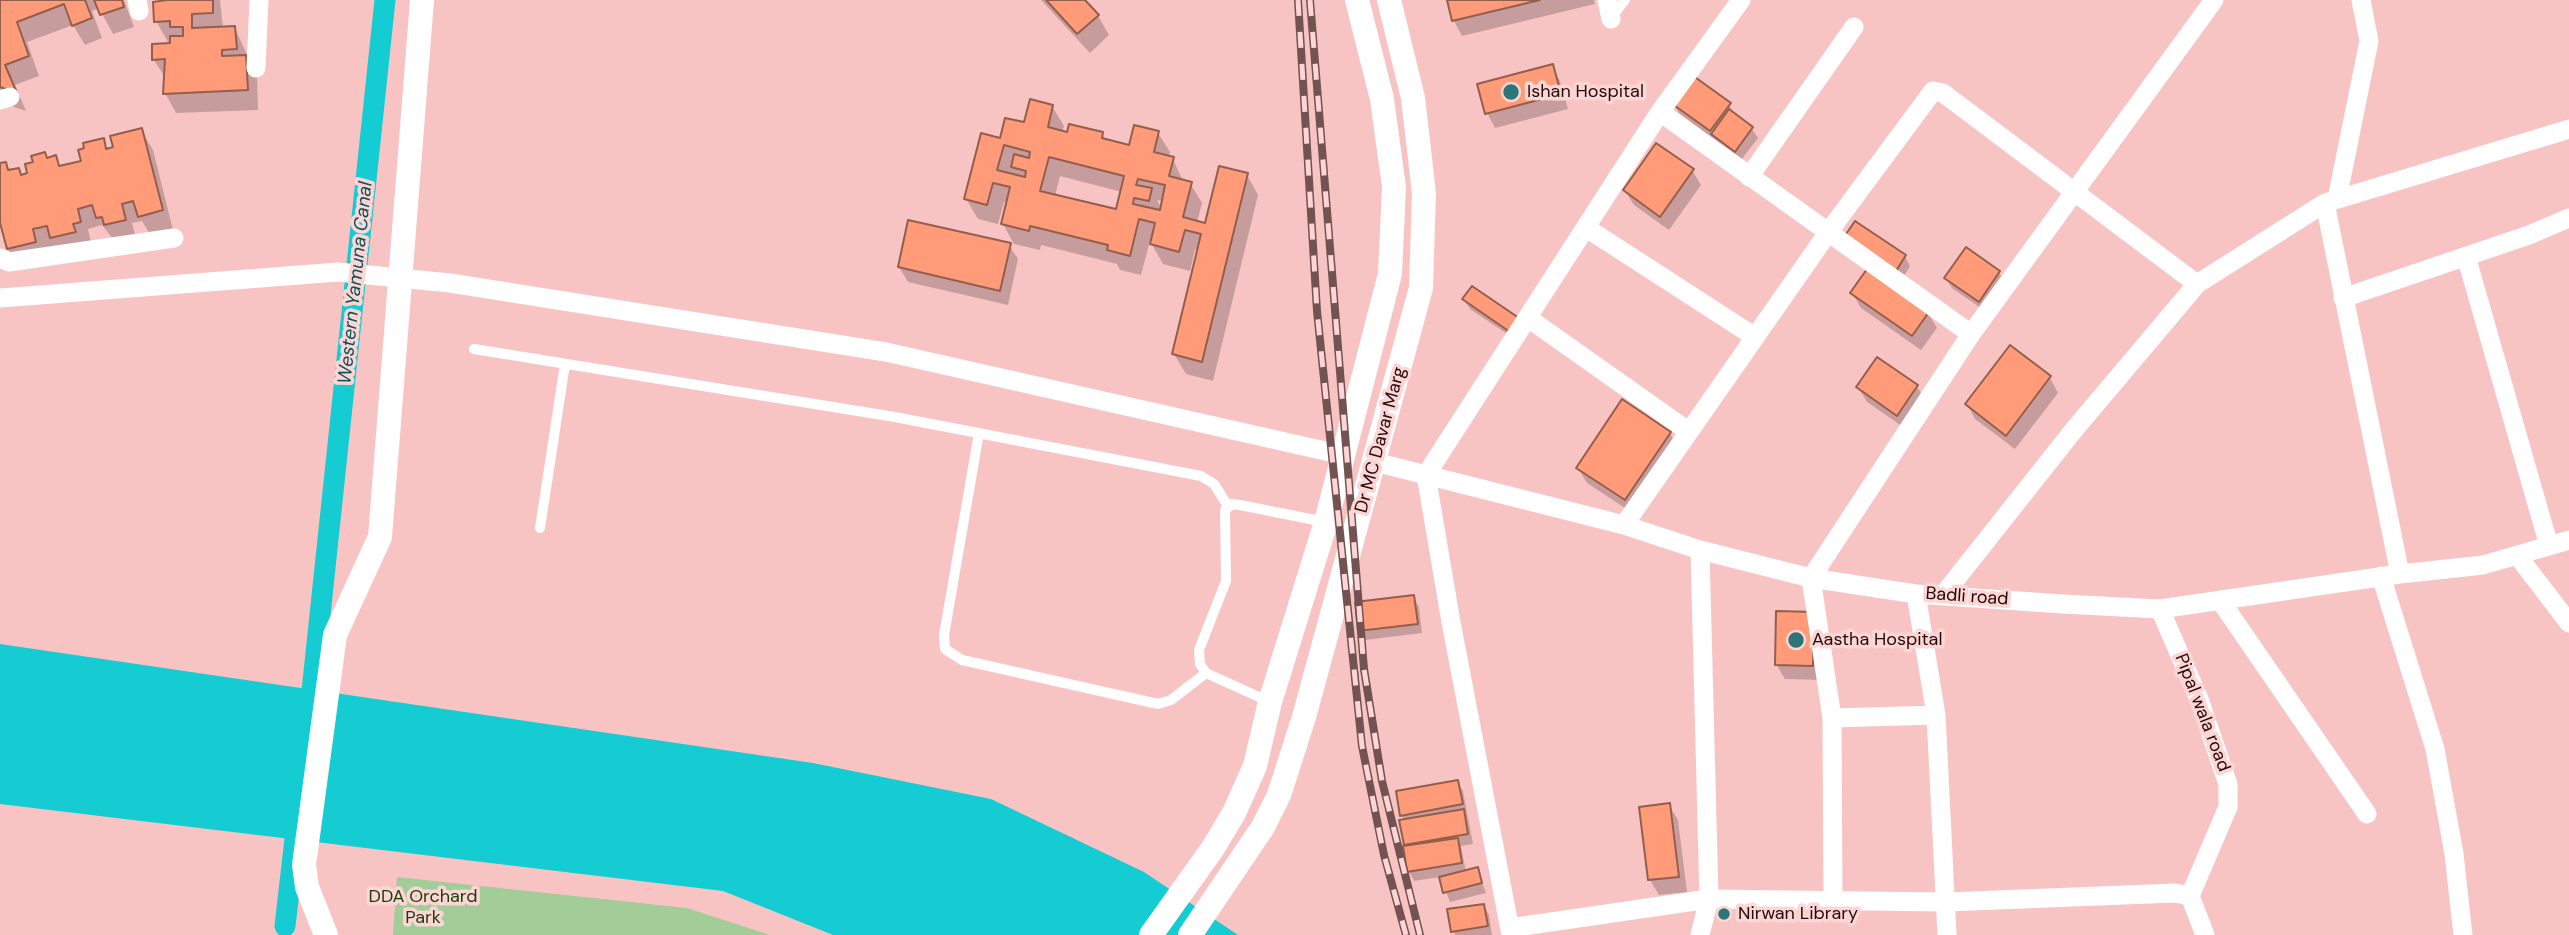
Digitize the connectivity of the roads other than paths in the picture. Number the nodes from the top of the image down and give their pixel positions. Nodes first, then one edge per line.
1 (259, 0) edge
2 (422, 0) edge
3 (1357, 0) edge
4 (1389, 0) edge
5 (1625, 0) edge
6 (1741, 0) edge
7 (2214, 0) edge
8 (2361, 0) edge
9 (1609, 9) edge
10 (1854, 27) dead end
11 (256, 68) dead end
12 (1660, 112) junction
13 (2569, 129) edge
14 (1749, 177) junction
15 (2074, 191) junction
16 (2331, 201) junction
17 (2569, 218) edge
18 (1588, 229) junction
19 (1828, 234) junction
20 (174, 237) dead end
21 (2466, 256) junction
22 (0, 258) edge
23 (399, 278) junction
24 (2197, 284) junction
25 (0, 298) edge
26 (2343, 298) junction
27 (1528, 318) junction
28 (1971, 334) junction
29 (1755, 337) junction
30 (474, 349) dead end
31 (565, 364) junction
32 (1688, 431) junction
33 (979, 433) junction
34 (1343, 455) junction
35 (1375, 462) junction
36 (1426, 475) junction
37 (1228, 506) junction
38 (1325, 522) junction
39 (1624, 525) junction
40 (540, 528) dead end
41 (2569, 540) edge
42 (2549, 545) junction
43 (1700, 550) junction
44 (2517, 555) junction
45 (2390, 575) junction
46 (1811, 578) junction
47 (1916, 594) junction
48 (1944, 594) junction
49 (2220, 600) junction
50 (2160, 609) junction
51 (2569, 623) edge
52 (1206, 673) junction
53 (1267, 711) junction
54 (1936, 715) junction
55 (1832, 718) junction
56 (1299, 733) junction
57 (2367, 814) dead end
58 (2190, 896) junction
59 (1709, 899) junction
60 (1833, 899) junction
61 (1946, 902) junction
62 (1511, 931) edge
63 (326, 935) edge
64 (1151, 935) edge
65 (1190, 935) edge
66 (1700, 935) edge
67 (1947, 935) edge
68 (2205, 935) edge
69 (2463, 935) edge

1 - 11 street
2 - 23 street
3 - 34 street
4 - 35 street, Dr MC Davar Marg
5 - 9 lane
6 - 12 street
7 - 15 street
8 - 16 street
10 - 14 street
12 - 14 street
12 - 18 street
13 - 16 street
14 - 19 street
15 - 19 street
15 - 24 street
15 - 28 street
16 - 24 street
16 - 26 street
17 - 21 street
18 - 27 street
18 - 29 street
19 - 28 street
19 - 29 street
20 - 22 street
21 - 26 street
21 - 42 street
23 - 25 street
23 - 34 street
23 - 63 street
24 - 48 street
26 - 45 street
27 - 32 street
27 - 36 street
28 - 46 street
29 - 32 street
30 - 31 lane
31 - 33 lane
31 - 40 lane
32 - 39 street
33 - 37 lane
33 - 52 lane
34 - 38 street
35 - 36 street, Badli road
35 - 56 street, Dr MC Davar Marg
36 - 39 street, Badli road
36 - 62 street
37 - 38 lane
37 - 52 lane
38 - 53 street
39 - 43 street, Badli road
41 - 42 street, Badli road
42 - 44 street, Badli road
43 - 46 street, Badli road
43 - 59 street
44 - 45 street, Badli road
44 - 51 street
45 - 49 street, Badli road
45 - 69 street
46 - 47 street, Badli road
46 - 55 street
47 - 48 street, Badli road
47 - 54 street
48 - 50 street, Badli road
49 - 50 street, Badli road
49 - 57 street
50 - 58 street, Pipal wala road
52 - 53 lane
53 - 56 street
53 - 64 street
54 - 55 street
54 - 61 street
55 - 60 street
56 - 65 street, Dr MC Davar Marg
58 - 61 street
58 - 68 street
59 - 60 street
59 - 62 street
59 - 66 street
60 - 61 street
61 - 67 street

